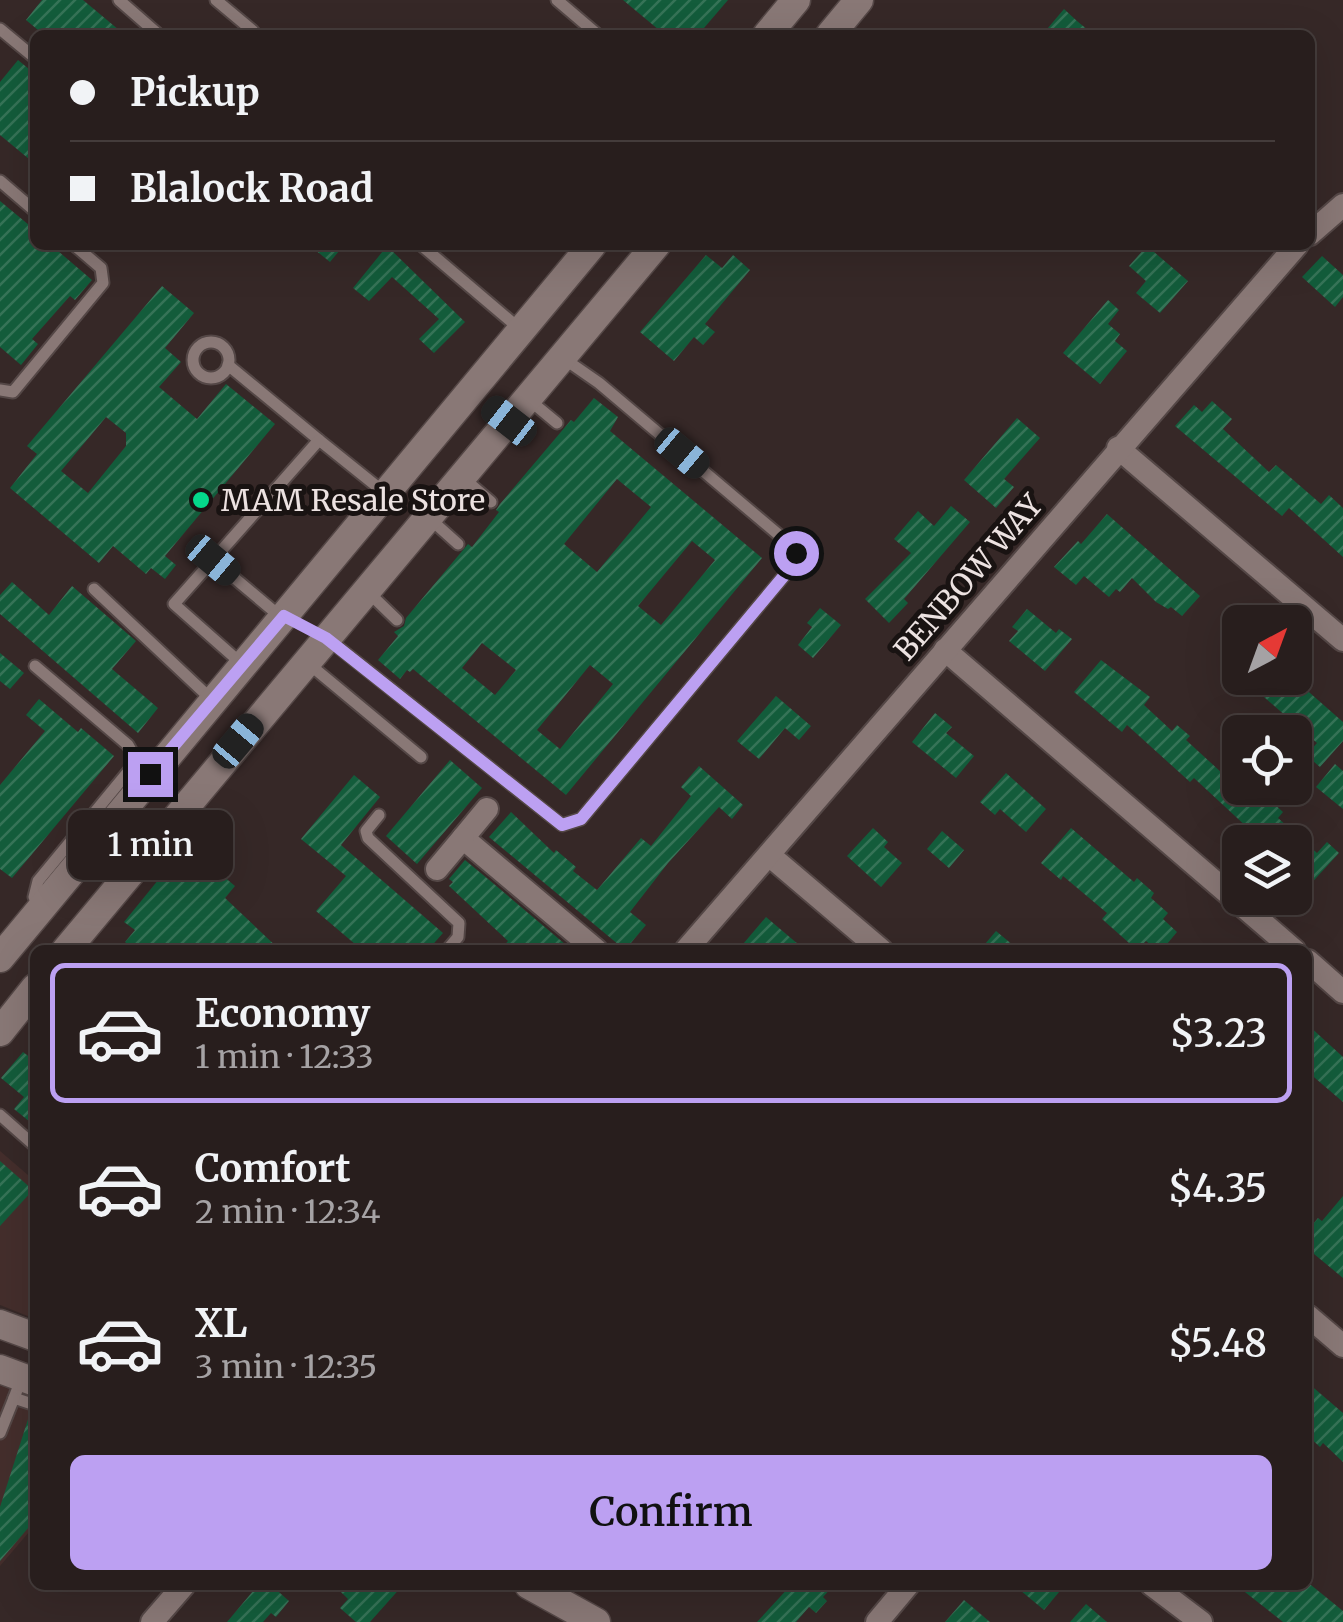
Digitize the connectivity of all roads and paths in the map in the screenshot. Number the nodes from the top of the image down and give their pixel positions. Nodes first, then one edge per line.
1 (119, 0) edge
2 (216, 0) edge
3 (557, 0) edge
4 (796, 0) edge
5 (858, 0) edge
6 (0, 30) edge
7 (153, 30) edge
8 (252, 30) edge
9 (592, 30) edge
10 (771, 30) edge
11 (834, 30) edge
12 (30, 54) edge
13 (0, 182) edge
14 (1343, 204) edge
15 (30, 207) edge
16 (1315, 229) edge
17 (80, 250) edge
18 (425, 250) edge
19 (588, 250) edge
20 (652, 250) edge
21 (1294, 250) edge
22 (521, 330) junction
23 (241, 341) dead end
24 (226, 348) junction
25 (562, 358) junction
26 (228, 365) junction
27 (0, 390) edge
28 (471, 392) junction
29 (528, 398) junction
30 (509, 421) junction
31 (557, 423) dead end
32 (319, 440) junction
33 (1118, 448) junction
34 (462, 477) junction
35 (386, 494) junction
36 (491, 502) dead end
37 (428, 517) junction
38 (458, 544) dead end
39 (213, 560) junction
40 (94, 589) dead end
41 (366, 590) junction
42 (283, 617) junction
43 (397, 620) dead end
44 (326, 638) junction
45 (1343, 640) edge
46 (944, 650) junction
47 (306, 661) junction
48 (243, 664) junction
49 (35, 666) dead end
50 (212, 700) junction
51 (421, 757) dead end
52 (122, 794) junction
53 (487, 809) dead end
54 (379, 815) dead end
55 (164, 829) junction
56 (463, 838) junction
57 (769, 854) junction
58 (436, 870) dead end
59 (70, 945) edge
60 (451, 945) edge
61 (590, 945) edge
62 (690, 945) edge
63 (875, 945) edge
64 (1288, 945) edge
65 (0, 958) edge
66 (1312, 965) edge
67 (1343, 992) edge
68 (18, 997) edge
69 (0, 1032) edge
70 (0, 1114) edge
71 (30, 1141) edge
72 (1312, 1319) edge
73 (0, 1324) edge
74 (30, 1336) edge
75 (1343, 1346) edge
76 (18, 1381) edge
77 (0, 1433) edge
78 (180, 1590) edge
79 (538, 1590) edge
80 (904, 1590) edge
81 (1158, 1590) edge
82 (152, 1622) edge
83 (596, 1622) edge
84 (878, 1622) edge
85 (1200, 1622) edge

1 - 7 lane
2 - 8 lane
3 - 9 lane
4 - 10 main road
5 - 11 main road
6 - 12 lane
13 - 15 lane
14 - 16 street
17 - 27 lane
18 - 22 lane
19 - 22 main road
20 - 25 main road
21 - 33 street, BENBOW WAY
22 - 28 main road
23 - 24 lane
24 - 26 lane
24 - 26 lane
25 - 29 main road
25 - 44 lane
26 - 32 lane
28 - 30 main road
28 - 35 main road
29 - 30 main road
29 - 31 lane
30 - 34 main road
32 - 35 lane
32 - 39 lane
33 - 45 street
33 - 46 street, BENBOW WAY
34 - 36 lane
34 - 37 main road
35 - 42 main road
37 - 38 lane
37 - 41 main road
39 - 42 lane
39 - 48 lane
40 - 50 lane
41 - 43 lane
41 - 44 main road
42 - 44 main road
42 - 48 main road
44 - 47 main road
46 - 57 street, BENBOW WAY
46 - 64 street
47 - 51 lane
47 - 55 main road
48 - 50 main road
49 - 52 lane
50 - 52 main road
52 - 55 main road
52 - 65 main road
53 - 56 street
54 - 60 lane
55 - 59 main road
56 - 58 street
56 - 61 street
57 - 62 street, BENBOW WAY
57 - 63 street
66 - 67 street
68 - 69 main road
70 - 71 lane
72 - 75 street
73 - 74 main road
76 - 77 lane
78 - 82 street
79 - 83 main road
80 - 84 street
81 - 85 street

